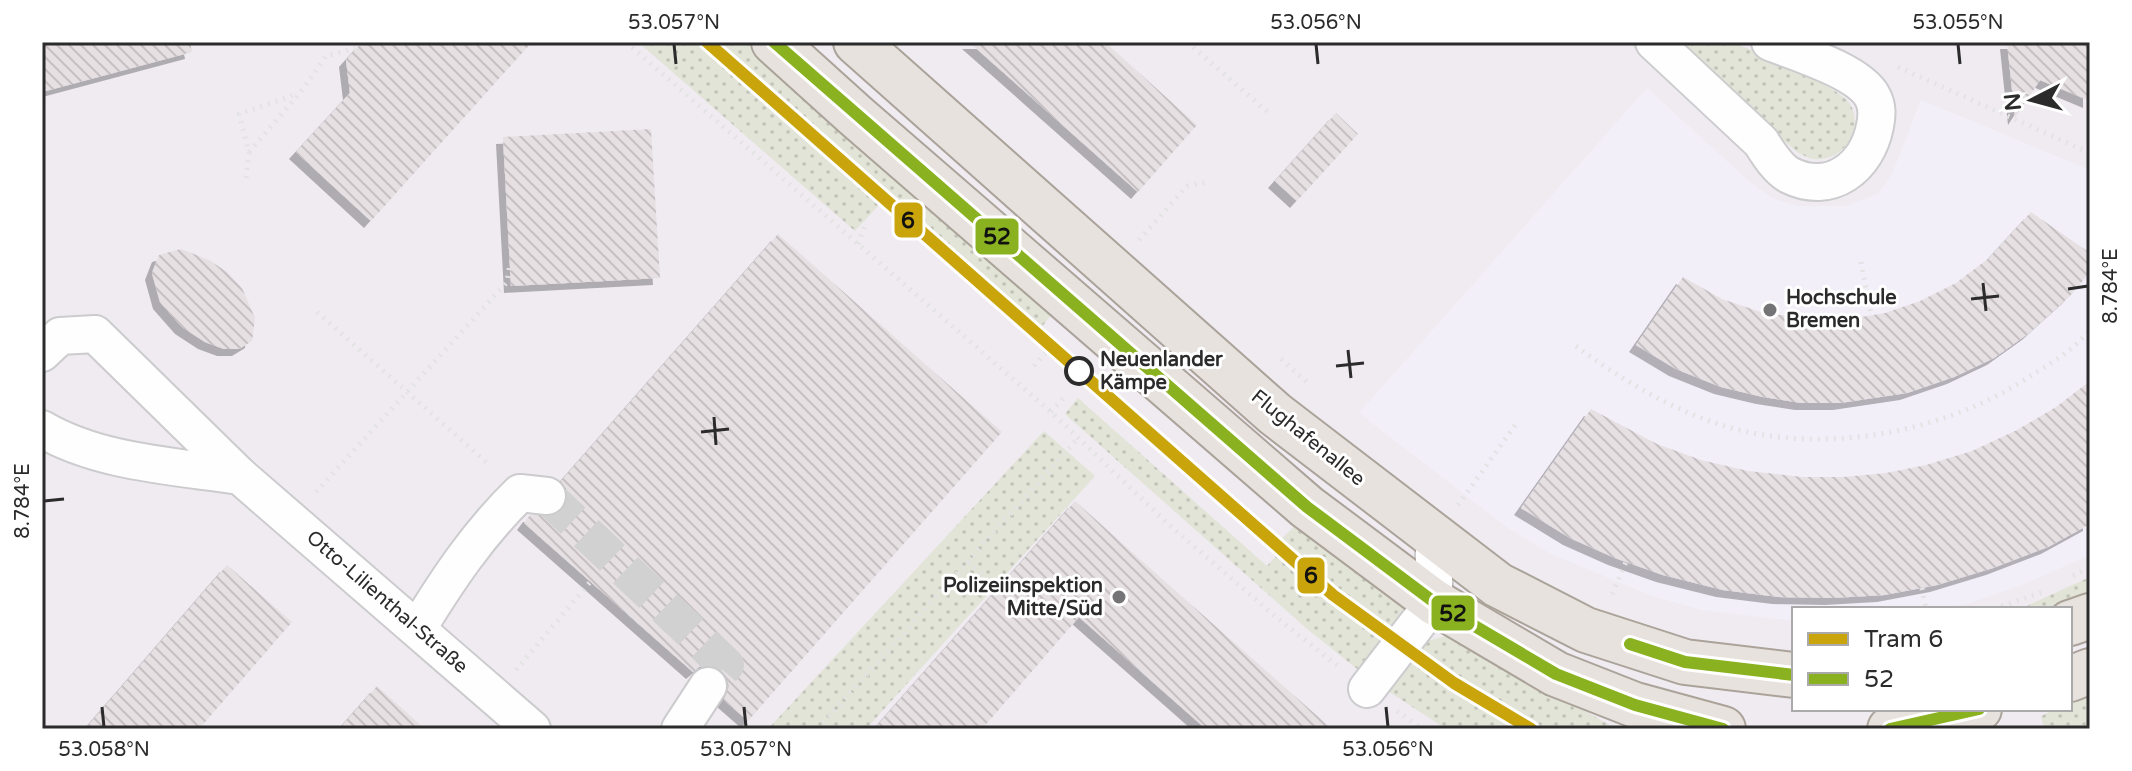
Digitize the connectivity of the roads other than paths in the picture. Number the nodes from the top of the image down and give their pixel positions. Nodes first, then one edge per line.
1 (774, 42) edge
2 (856, 42) edge
3 (1654, 42) edge
4 (1770, 42) edge
5 (42, 353) edge
6 (42, 429) edge
7 (240, 476) junction
8 (547, 496) dead end
9 (1447, 522) junction
10 (1434, 602) junction
11 (418, 628) junction
12 (1792, 675) edge
13 (708, 686) tunnel mouth
14 (1367, 689) road end
15 (1973, 714) edge
16 (1910, 723) edge
17 (532, 729) edge
18 (680, 729) edge
19 (1723, 729) edge

1 - 10 main road
2 - 9 main road, Flughafenallee
3 - 4 street
5 - 7 street, Otto-Lilienthal-Straße
6 - 7 street
7 - 11 street, Otto-Lilienthal-Straße
8 - 11 street
9 - 10 street
9 - 12 main road, Flughafenallee
10 - 14 street
10 - 19 main road
11 - 17 street, Otto-Lilienthal-Straße
13 - 18 street
15 - 16 main road

